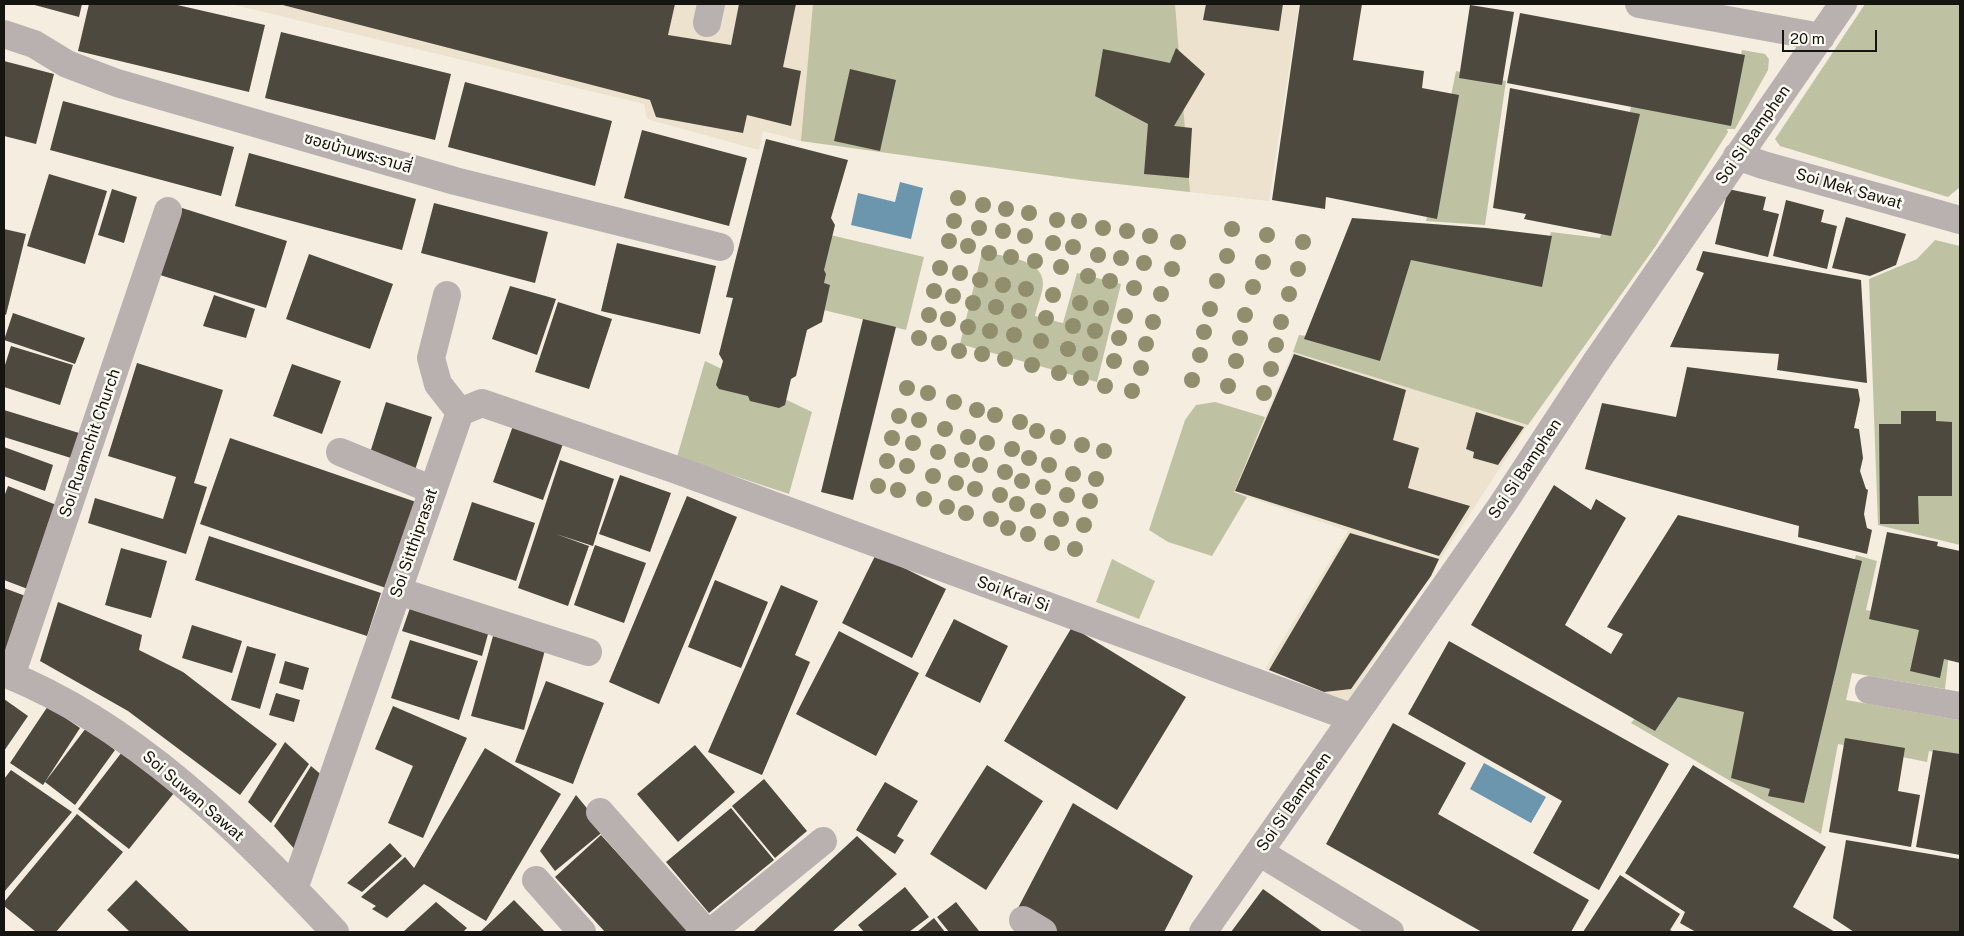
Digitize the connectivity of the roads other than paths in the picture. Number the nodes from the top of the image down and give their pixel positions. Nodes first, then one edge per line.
1 (1639, 4) edge
2 (1843, 4) edge
3 (4, 34) edge
4 (1821, 38) junction
5 (1738, 156) junction
6 (168, 211) dead end
7 (1960, 220) edge
8 (720, 247) dead end
9 (447, 295) dead end
10 (460, 412) junction
11 (340, 452) dead end
12 (433, 490) junction
13 (398, 591) junction
14 (588, 652) dead end
15 (7, 675) edge
16 (1869, 690) dead end
17 (1960, 706) edge
18 (1353, 718) junction
19 (600, 812) dead end
20 (823, 841) dead end
21 (1259, 852) junction
22 (536, 880) dead end
23 (294, 889) junction
24 (335, 932) edge
25 (582, 932) edge
26 (706, 932) edge
27 (711, 932) edge
28 (1202, 932) edge
29 (1390, 932) edge

1 - 4 street
2 - 4 street, Soi Si Bamphen
3 - 8 street, ซอยบ้านพระรามสี่
4 - 5 street, Soi Si Bamphen
5 - 7 street, Soi Mek Sawat
5 - 18 street, Soi Si Bamphen
6 - 15 street, Soi Ruamchit Church
9 - 10 street
10 - 12 street, Soi Sitthiprasat
10 - 18 street, Soi Krai Si
11 - 12 street
12 - 13 street, Soi Sitthiprasat
13 - 14 street
13 - 23 street, Soi Sitthiprasat
15 - 23 street, Soi Suwan Sawat
16 - 17 street
18 - 21 street, Soi Si Bamphen
19 - 26 street
20 - 27 street
21 - 28 street, Soi Si Bamphen
21 - 29 street
22 - 25 street
23 - 24 street, Soi Suwan Sawat

